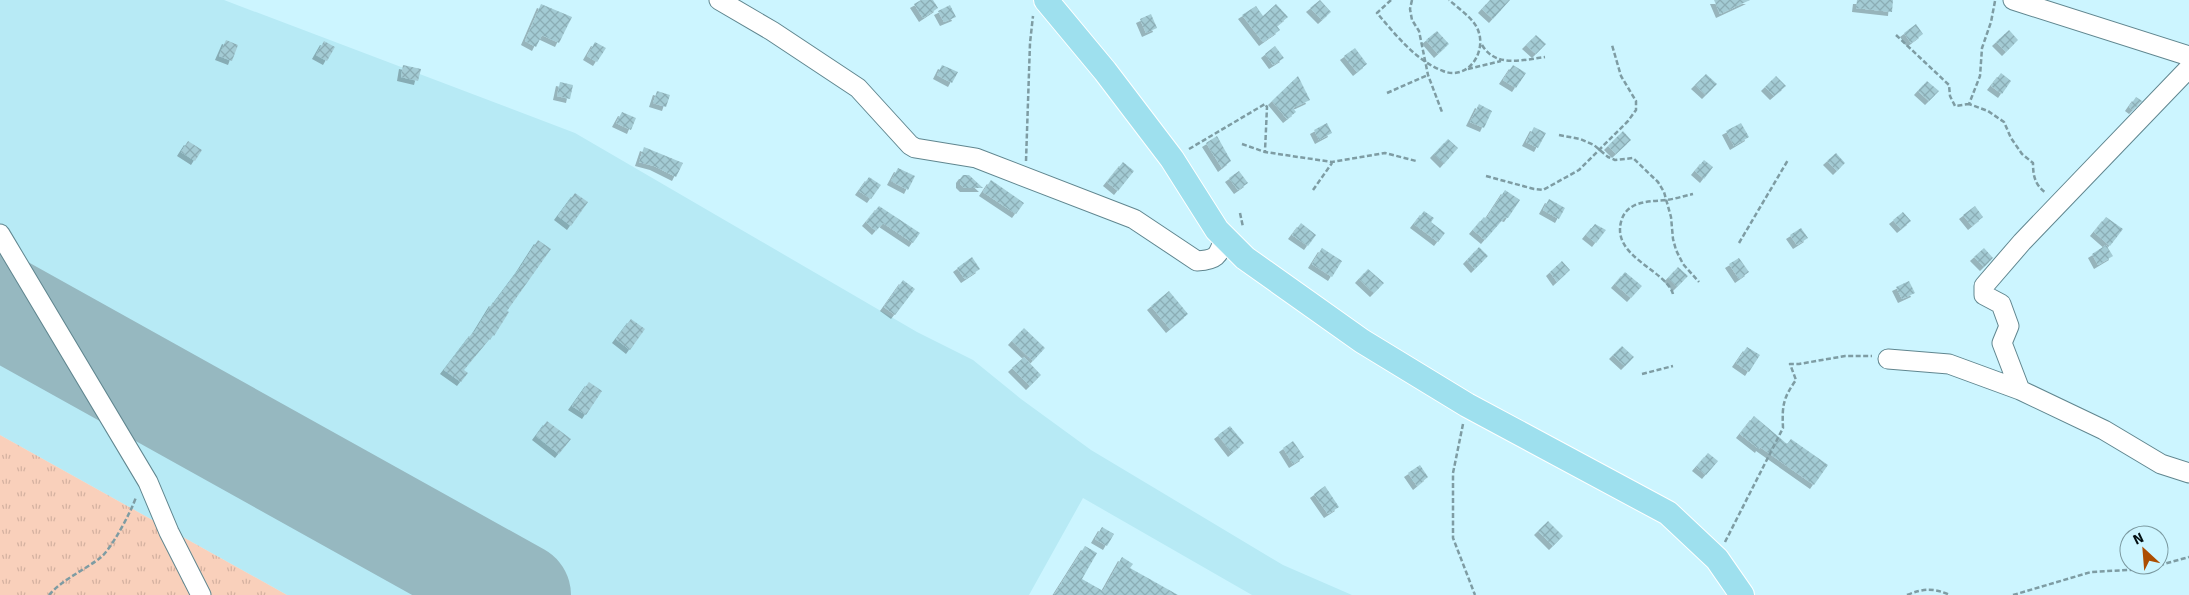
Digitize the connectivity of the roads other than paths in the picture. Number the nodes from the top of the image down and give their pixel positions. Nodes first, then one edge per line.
1 (719, 0) edge
2 (2013, 0) edge
3 (1040, 4) edge
4 (2189, 56) edge
5 (2189, 68) edge
6 (0, 234) edge
7 (1224, 239) junction
8 (1888, 359) road end
9 (2020, 390) junction
10 (2189, 473) edge
11 (201, 595) edge
12 (1742, 595) edge

1 - 7 street
2 - 4 street
3 - 7 main road
5 - 9 street
6 - 11 street
7 - 12 main road
8 - 9 street
9 - 10 street

